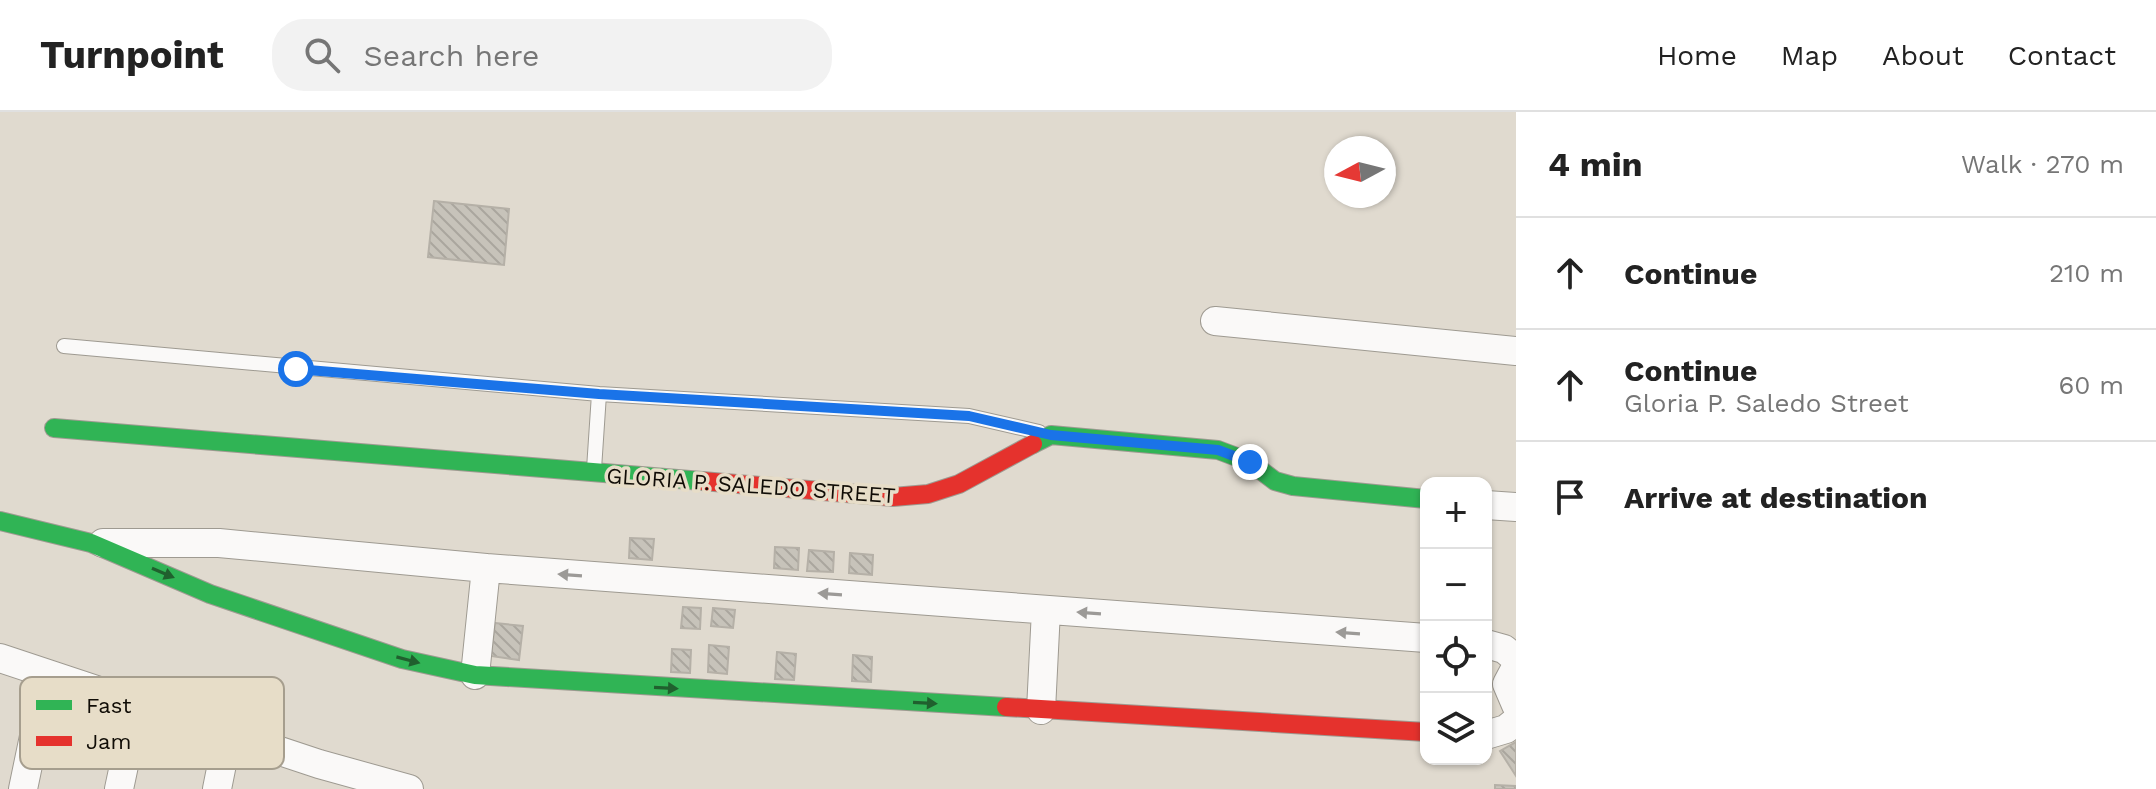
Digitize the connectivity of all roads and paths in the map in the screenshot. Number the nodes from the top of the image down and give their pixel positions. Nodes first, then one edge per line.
1 (1215, 321) dead end
2 (64, 346) dead end
3 (1516, 351) edge
4 (599, 394) junction
5 (54, 428) dead end
6 (1051, 435) junction
7 (594, 474) junction
8 (1420, 498) edge
9 (1492, 505) edge
10 (1516, 507) edge
11 (0, 521) edge
12 (91, 543) junction
13 (219, 543) junction
14 (486, 568) junction
15 (210, 594) junction
16 (1046, 610) junction
17 (1420, 638) edge
18 (1492, 646) edge
19 (0, 658) edge
20 (1516, 659) edge
21 (1516, 667) edge
22 (47, 674) junction
23 (475, 675) junction
24 (46, 677) edge
25 (56, 677) edge
26 (1516, 705) edge
27 (1041, 710) junction
28 (1516, 721) edge
29 (1420, 732) edge
30 (1492, 733) edge
31 (284, 761) edge
32 (27, 769) edge
33 (123, 769) edge
34 (221, 769) edge
35 (316, 777) edge
36 (23, 789) edge
37 (119, 789) edge
38 (217, 789) edge
39 (409, 789) edge

1 - 3 street
2 - 4 lane
4 - 6 lane
4 - 7 lane
5 - 7 street, GLORIA P. SALEDO STREET
6 - 7 street, GLORIA P. SALEDO STREET
6 - 8 street
9 - 10 street
11 - 12 street
12 - 13 street
12 -> 15 street
13 - 14 street
13 - 15 street
16 -> 14 street
14 - 23 street
15 -> 23 street
17 -> 16 street
16 - 27 street
18 - 20 street
19 - 22 street
21 - 26 street
22 - 24 street
22 - 25 street
23 -> 27 street
27 - 29 street
28 - 30 street
31 - 35 street
32 - 36 street
33 - 37 street
34 - 38 street
35 - 39 street

